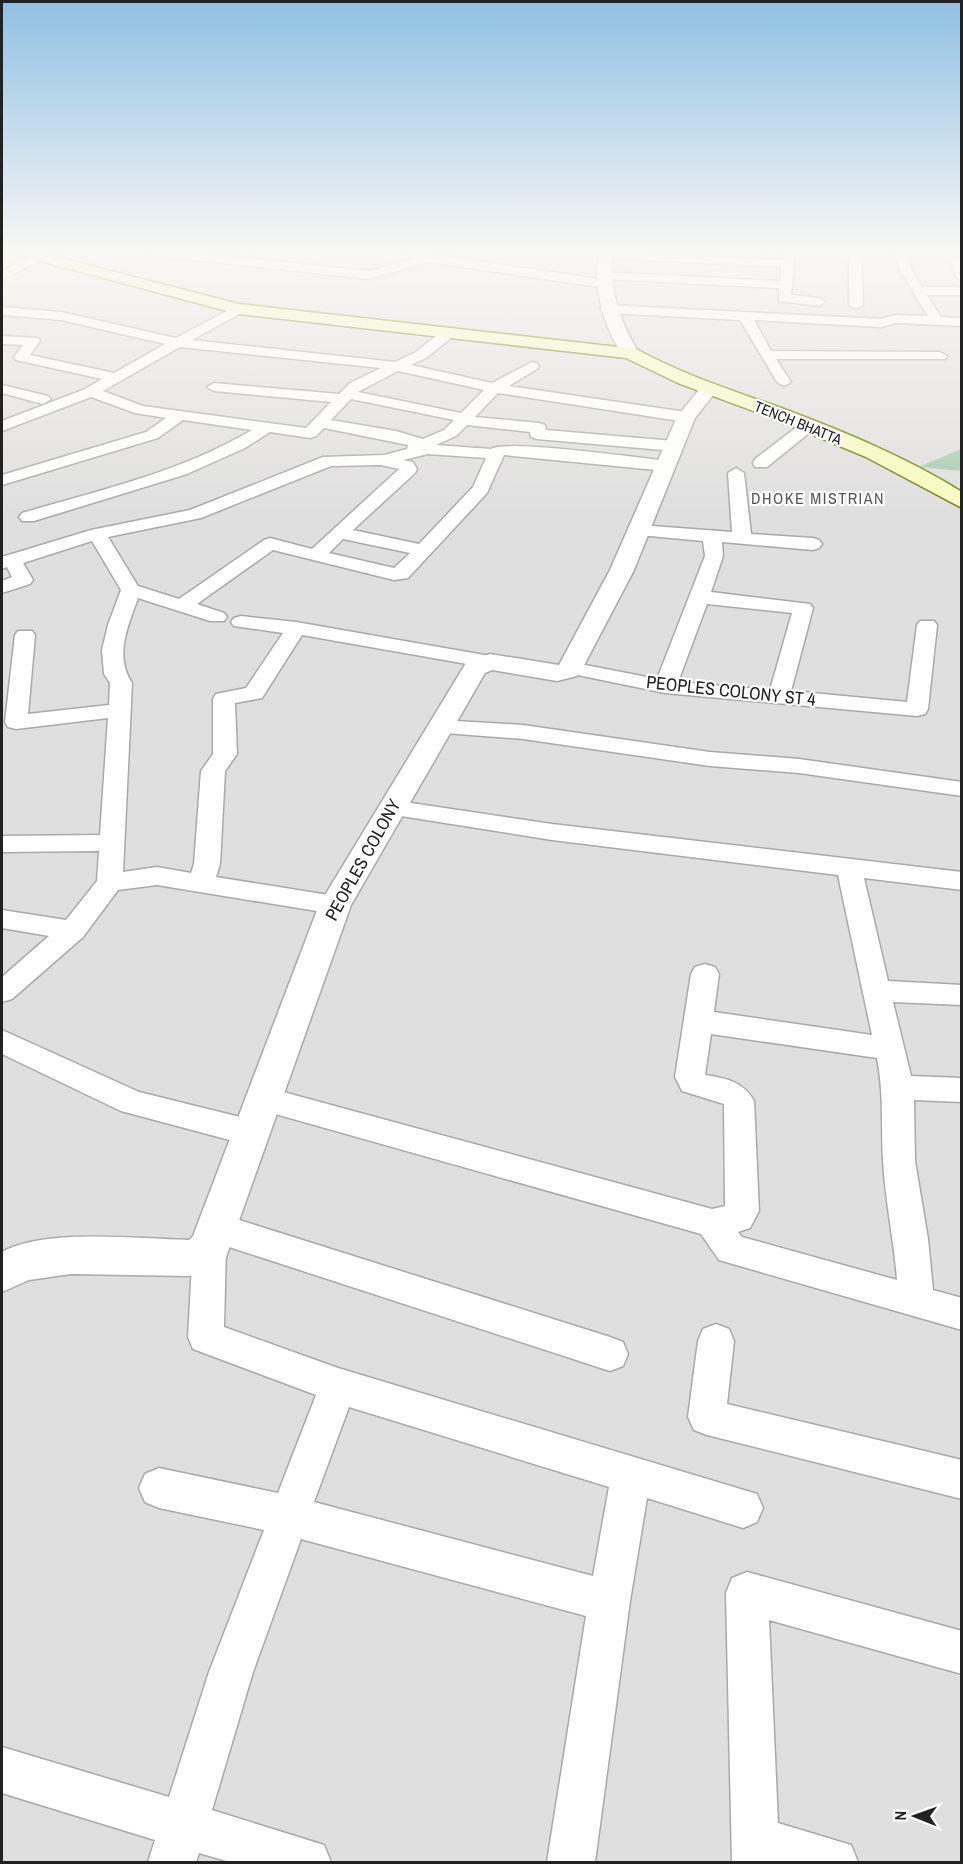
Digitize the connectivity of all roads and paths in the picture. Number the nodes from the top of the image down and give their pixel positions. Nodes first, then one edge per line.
1 (158, 339) edge
2 (187, 339) edge
3 (441, 339) edge
4 (495, 339) edge
5 (623, 339) edge
6 (757, 339) edge
7 (884, 339) edge
8 (941, 339) edge
9 (2, 340) edge
10 (179, 344) junction
11 (630, 353) junction
12 (766, 355) junction
13 (955, 360) dead end
14 (394, 366) junction
15 (532, 366) dead end
16 (118, 378) junction
17 (784, 382) dead end
18 (214, 387) dead end
19 (494, 388) junction
20 (2, 389) edge
21 (708, 390) junction
22 (92, 392) junction
23 (345, 397) junction
24 (43, 399) dead end
25 (179, 416) junction
26 (686, 417) junction
27 (464, 419) junction
28 (320, 423) junction
29 (2, 425) edge
30 (808, 426) junction
31 (266, 428) junction
32 (537, 434) junction
33 (426, 447) junction
34 (530, 452) junction
35 (496, 454) junction
36 (670, 456) junction
37 (384, 460) junction
38 (761, 463) dead end
39 (736, 473) dead end
40 (2, 480) edge
41 (962, 502) edge
42 (28, 517) dead end
43 (639, 530) junction
44 (339, 533) junction
45 (97, 534) junction
46 (712, 536) junction
47 (742, 538) junction
48 (813, 544) dead end
49 (423, 550) junction
50 (317, 554) junction
51 (7, 561) edge
52 (2, 587) edge
53 (131, 590) junction
54 (700, 597) junction
55 (182, 606) junction
56 (217, 617) dead end
57 (241, 622) dead end
58 (927, 625) dead end
59 (296, 628) junction
60 (25, 635) dead end
61 (490, 662) junction
62 (570, 668) junction
63 (665, 687) junction
64 (778, 698) junction
65 (120, 710) junction
66 (439, 727) junction
67 (962, 789) edge
68 (391, 807) junction
69 (113, 843) junction
70 (2, 844) edge
71 (849, 866) junction
72 (962, 881) edge
73 (110, 882) junction
74 (201, 883) junction
75 (335, 905) junction
76 (2, 919) edge
77 (73, 930) junction
78 (705, 974) dead end
79 (877, 991) junction
80 (2, 992) edge
81 (962, 995) edge
82 (698, 1021) junction
83 (2, 1041) edge
84 (890, 1049) junction
85 (898, 1088) junction
86 (962, 1090) edge
87 (265, 1100) junction
88 (252, 1132) junction
89 (712, 1223) junction
90 (214, 1238) junction
91 (2, 1273) edge
92 (916, 1301) junction
93 (962, 1314) edge
94 (716, 1341) dead end
95 (610, 1354) dead end
96 (338, 1386) junction
97 (631, 1476) junction
98 (962, 1480) edge
99 (159, 1488) dead end
100 (743, 1508) dead end
101 (291, 1516) junction
102 (609, 1601) junction
103 (962, 1653) edge
104 (2, 1770) edge
105 (177, 1844) edge
106 (756, 1851) edge
107 (307, 1863) edge
108 (571, 1863) edge
109 (834, 1863) edge

1 - 10 street
2 - 10 street
3 - 14 street
4 - 11 main road
5 - 11 street
6 - 12 street
7 - 12 street
8 - 13 street
9 - 16 street
10 - 14 street
10 - 16 street
11 - 21 main road, TENCH BHATTA
12 - 17 street
14 - 19 street
14 - 23 street
15 - 19 street
16 - 22 street
18 - 23 street
19 - 26 street
19 - 27 street
20 - 24 street
21 - 26 street
21 - 30 main road, TENCH BHATTA
22 - 25 street
22 - 29 street
23 - 27 street
23 - 28 street
25 - 31 street
25 - 40 street
26 - 36 street
27 - 32 street
27 - 33 street
28 - 31 street
28 - 33 street
30 - 38 street
30 - 41 main road, TENCH BHATTA
31 - 42 street
32 - 34 street
32 - 36 street
33 - 35 street
33 - 37 street
34 - 35 street
34 - 36 street
35 - 49 street
36 - 43 street
37 - 44 street
37 - 45 street
39 - 47 street
43 - 46 street
43 - 62 street
44 - 49 street
44 - 50 street
45 - 51 street
45 - 53 street
46 - 47 street
46 - 54 street
47 - 48 street
49 - 50 street
50 - 55 street
51 - 52 street
53 - 55 street
53 - 65 street
54 - 63 street
54 - 64 street
55 - 56 street
57 - 59 street
58 - 64 street, PEOPLES COLONY ST 4
59 - 61 street
59 - 74 street
60 - 65 street
61 - 62 street
61 - 66 street, PEOPLES COLONY
62 - 63 street, PEOPLES COLONY ST 4
63 - 64 street, PEOPLES COLONY ST 4
65 - 69 street
66 - 67 street
66 - 68 street, PEOPLES COLONY
68 - 71 street
68 - 75 street, PEOPLES COLONY
69 - 70 street
69 - 73 street
71 - 72 street
71 - 79 street
73 - 74 street
73 - 77 street
74 - 75 street
75 - 87 street, PEOPLES COLONY
76 - 77 street
77 - 80 street
78 - 82 street
79 - 81 street
79 - 84 street
82 - 84 street
82 - 89 street
83 - 88 street
84 - 85 street
85 - 86 street
85 - 92 street
87 - 88 street, PEOPLES COLONY
87 - 89 street
88 - 90 street, PEOPLES COLONY
89 - 92 street
90 - 91 street
90 - 95 street
90 - 96 street
92 - 93 street
94 - 98 street
96 - 97 street
96 - 101 street
97 - 100 street
97 - 102 street
99 - 101 street
101 - 102 street
101 - 105 street
102 - 108 street
103 - 106 street
104 - 105 street
105 - 107 street
106 - 109 street

